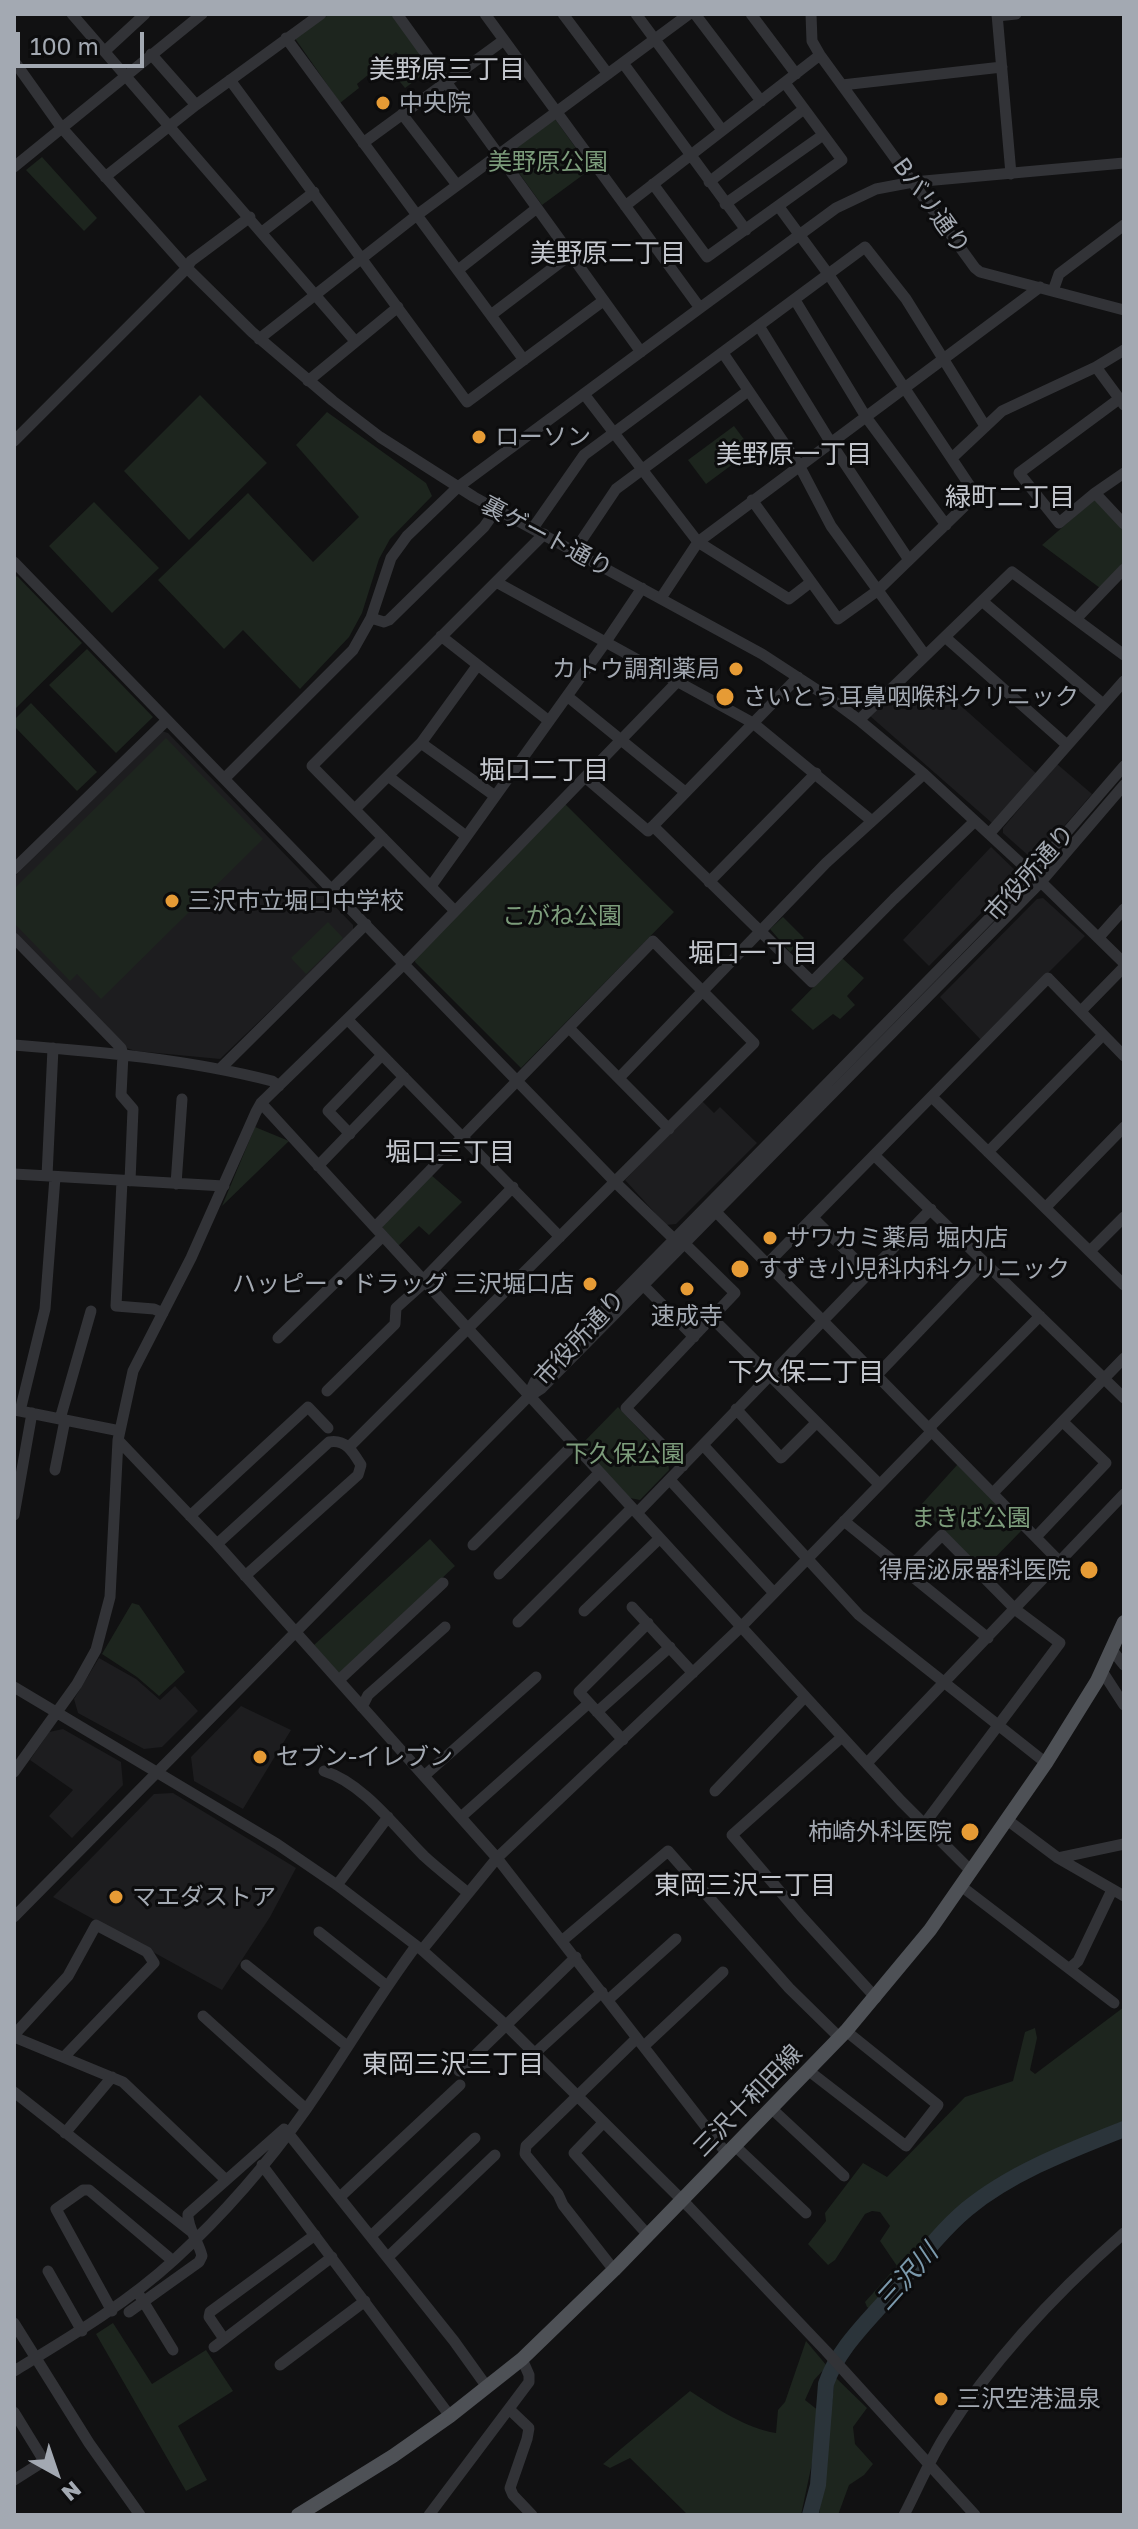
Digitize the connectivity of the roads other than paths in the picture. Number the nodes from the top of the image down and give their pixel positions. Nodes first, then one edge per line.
1 (72, 14) edge
2 (321, 14) edge
3 (397, 14) edge
4 (485, 14) edge
5 (563, 14) edge
6 (636, 14) edge
7 (692, 14) edge
8 (751, 14) edge
9 (811, 14) edge
10 (1016, 14) edge
11 (197, 15) edge
12 (997, 15) edge
13 (138, 16) edge
14 (286, 38) junction
15 (654, 39) junction
16 (504, 40) junction
17 (105, 51) junction
18 (151, 54) junction
19 (820, 55) junction
20 (14, 61) edge
21 (623, 63) junction
22 (1002, 67) junction
23 (608, 74) junction
24 (796, 74) junction
25 (125, 75) junction
26 (230, 80) junction
27 (446, 81) junction
28 (785, 83) junction
29 (842, 85) junction
30 (761, 101) junction
31 (196, 105) junction
32 (804, 109) junction
33 (556, 112) junction
34 (402, 114) junction
35 (170, 125) junction
36 (61, 127) junction
37 (722, 130) junction
38 (823, 135) junction
39 (363, 143) junction
40 (498, 154) junction
41 (689, 155) junction
42 (1124, 163) edge
43 (14, 167) edge
44 (1011, 174) junction
45 (105, 177) junction
46 (709, 182) junction
47 (913, 182) junction
48 (653, 184) junction
49 (457, 185) junction
50 (314, 192) junction
51 (725, 204) junction
52 (625, 206) junction
53 (779, 207) junction
54 (537, 208) junction
55 (417, 215) junction
56 (250, 217) junction
57 (1124, 225) edge
58 (746, 230) junction
59 (262, 232) junction
60 (800, 235) junction
61 (570, 255) junction
62 (361, 259) junction
63 (187, 268) junction
64 (458, 270) junction
65 (829, 275) junction
66 (1040, 287) junction
67 (1053, 291) junction
68 (315, 294) junction
69 (795, 300) junction
70 (603, 301) junction
71 (398, 307) junction
72 (700, 308) junction
73 (1124, 310) edge
74 (491, 315) junction
75 (759, 326) junction
76 (259, 339) junction
77 (355, 341) junction
78 (1124, 350) edge
79 (641, 352) junction
80 (723, 353) junction
81 (944, 359) junction
82 (524, 360) junction
83 (1096, 367) junction
84 (308, 381) junction
85 (905, 388) junction
86 (748, 391) junction
87 (584, 394) junction
88 (1122, 402) edge
89 (866, 417) junction
90 (985, 426) junction
91 (613, 433) junction
92 (14, 441) edge
93 (831, 443) junction
94 (952, 458) junction
95 (799, 465) junction
96 (640, 469) junction
97 (1124, 473) edge
98 (458, 487) junction
99 (1095, 493) junction
100 (752, 500) junction
101 (496, 510) junction
102 (1124, 524) edge
103 (946, 525) junction
104 (538, 531) junction
105 (698, 542) junction
106 (575, 550) junction
107 (909, 560) junction
108 (14, 562) edge
109 (1124, 569) edge
110 (496, 582) junction
111 (811, 582) junction
112 (642, 588) junction
113 (877, 591) junction
114 (661, 598) junction
115 (982, 601) junction
116 (371, 618) junction
117 (1077, 618) junction
118 (441, 636) junction
119 (945, 637) junction
120 (605, 643) junction
121 (925, 655) junction
122 (1124, 655) edge
123 (477, 666) junction
124 (798, 677) junction
125 (1124, 681) edge
126 (677, 682) junction
127 (567, 696) junction
128 (1103, 704) junction
129 (167, 720) junction
130 (859, 720) junction
131 (549, 721) junction
132 (753, 723) junction
133 (622, 739) junction
134 (421, 743) junction
135 (1067, 745) junction
136 (1124, 766) edge
137 (816, 773) junction
138 (924, 774) junction
139 (388, 776) junction
140 (585, 777) junction
141 (225, 778) junction
142 (1122, 791) edge
143 (685, 792) junction
144 (495, 796) junction
145 (355, 809) junction
146 (872, 821) junction
147 (975, 821) junction
148 (653, 826) junction
149 (989, 834) junction
150 (466, 836) junction
151 (383, 838) junction
152 (14, 869) edge
153 (1036, 878) junction
154 (709, 882) junction
155 (431, 886) junction
156 (332, 889) junction
157 (1124, 909) edge
158 (454, 910) junction
159 (366, 924) junction
160 (762, 932) junction
161 (1099, 937) junction
162 (14, 938) edge
163 (404, 964) junction
164 (1124, 965) edge
165 (703, 991) junction
166 (1081, 1011) junction
167 (348, 1020) junction
168 (569, 1028) junction
169 (1103, 1035) junction
170 (14, 1045) edge
171 (53, 1048) junction
172 (123, 1054) junction
173 (382, 1055) junction
174 (1124, 1056) edge
175 (221, 1068) junction
176 (404, 1077) junction
177 (619, 1078) junction
178 (518, 1080) junction
179 (279, 1086) junction
180 (932, 1097) junction
181 (182, 1099) dead end
182 (261, 1103) junction
183 (1124, 1127) edge
184 (669, 1129) junction
185 (350, 1134) junction
186 (462, 1136) junction
187 (988, 1152) junction
188 (874, 1155) junction
189 (318, 1166) junction
190 (14, 1174) edge
191 (51, 1176) junction
192 (126, 1181) junction
193 (616, 1183) junction
194 (176, 1184) junction
195 (224, 1186) junction
196 (513, 1187) junction
197 (1046, 1207) junction
198 (931, 1209) junction
199 (716, 1212) junction
200 (1124, 1217) edge
201 (813, 1218) junction
202 (379, 1231) junction
203 (560, 1237) junction
204 (680, 1242) junction
205 (1090, 1251) junction
206 (984, 1263) junction
207 (767, 1264) junction
208 (869, 1273) junction
209 (425, 1280) junction
210 (1124, 1285) edge
211 (644, 1286) junction
212 (91, 1311) dead end
213 (163, 1313) junction
214 (1040, 1316) junction
215 (712, 1318) junction
216 (821, 1321) junction
217 (469, 1329) junction
218 (694, 1337) junction
219 (278, 1338) dead end
220 (1124, 1358) edge
221 (769, 1375) junction
222 (877, 1375) junction
223 (1104, 1379) junction
224 (327, 1391) dead end
225 (528, 1397) junction
226 (1124, 1398) edge
227 (736, 1409) junction
228 (22, 1411) edge
229 (62, 1420) junction
230 (1063, 1422) junction
231 (816, 1423) junction
232 (328, 1428) dead end
233 (931, 1430) junction
234 (119, 1436) junction
235 (573, 1445) junction
236 (703, 1445) junction
237 (349, 1447) junction
238 (683, 1466) junction
239 (55, 1470) dead end
240 (599, 1473) junction
241 (670, 1480) junction
242 (879, 1484) junction
243 (993, 1493) junction
244 (1122, 1500) edge
245 (635, 1510) junction
246 (14, 1515) edge
247 (190, 1516) junction
248 (844, 1521) junction
249 (1036, 1537) junction
250 (660, 1538) junction
251 (217, 1544) junction
252 (473, 1545) dead end
253 (808, 1560) junction
254 (1061, 1563) junction
255 (906, 1571) junction
256 (499, 1574) dead end
257 (245, 1576) junction
258 (443, 1583) dead end
259 (774, 1593) junction
260 (632, 1607) dead end
261 (1016, 1610) junction
262 (584, 1611) dead end
263 (518, 1622) dead end
264 (1124, 1622) edge
265 (648, 1623) junction
266 (742, 1626) junction
267 (445, 1627) dead end
268 (296, 1633) junction
269 (988, 1638) junction
270 (670, 1647) junction
271 (1112, 1650) junction
272 (1124, 1665) edge
273 (1102, 1671) junction
274 (693, 1673) junction
275 (536, 1677) dead end
276 (339, 1680) junction
277 (944, 1683) junction
278 (14, 1687) edge
279 (805, 1697) junction
280 (1124, 1705) edge
281 (362, 1707) junction
282 (593, 1708) junction
283 (58, 1712) junction
284 (998, 1725) junction
285 (842, 1737) junction
286 (623, 1740) junction
287 (867, 1763) junction
288 (1046, 1763) junction
289 (324, 1771) dead end
290 (14, 1772) edge
291 (156, 1772) junction
292 (424, 1776) junction
293 (715, 1791) dead end
294 (388, 1817) junction
295 (461, 1817) junction
296 (1006, 1819) junction
297 (925, 1823) junction
298 (1124, 1844) edge
299 (497, 1858) junction
300 (1058, 1858) junction
301 (971, 1871) junction
302 (337, 1885) junction
303 (961, 1886) junction
304 (1112, 1890) junction
305 (468, 1893) junction
306 (1124, 1896) edge
307 (14, 1917) edge
308 (319, 1932) dead end
309 (676, 1939) dead end
310 (563, 1940) junction
311 (419, 1948) junction
312 (576, 1957) junction
313 (246, 1965) dead end
314 (1070, 1968) junction
315 (723, 1972) dead end
316 (387, 1986) junction
317 (605, 1996) junction
318 (876, 1998) junction
319 (1114, 2003) dead end
320 (203, 2016) dead end
321 (506, 2025) junction
322 (843, 2035) junction
323 (14, 2036) edge
324 (640, 2042) junction
325 (347, 2046) junction
326 (534, 2054) junction
327 (64, 2057) junction
328 (459, 2071) dead end
329 (809, 2071) junction
330 (112, 2077) junction
331 (460, 2085) dead end
332 (14, 2092) edge
333 (576, 2095) junction
334 (306, 2109) junction
335 (772, 2109) junction
336 (603, 2123) junction
337 (65, 2133) junction
338 (288, 2133) junction
339 (475, 2138) dead end
340 (731, 2150) junction
341 (495, 2155) dead end
342 (262, 2165) junction
343 (844, 2176) dead end
344 (226, 2180) junction
345 (340, 2197) junction
346 (681, 2201) junction
347 (806, 2213) dead end
348 (1124, 2233) edge
349 (315, 2235) junction
350 (648, 2235) junction
351 (195, 2236) junction
352 (371, 2236) junction
353 (332, 2257) junction
354 (388, 2257) junction
355 (173, 2261) junction
356 (614, 2270) junction
357 (48, 2271) dead end
358 (140, 2296) junction
359 (365, 2301) junction
360 (112, 2311) junction
361 (129, 2312) dead end
362 (14, 2323) edge
363 (82, 2331) junction
364 (173, 2350) dead end
365 (36, 2358) junction
366 (522, 2359) junction
367 (280, 2365) dead end
368 (14, 2371) edge
369 (487, 2387) junction
370 (509, 2409) junction
371 (14, 2412) edge
372 (450, 2416) junction
373 (930, 2465) junction
374 (14, 2480) edge
375 (140, 2515) edge
376 (298, 2515) edge
377 (429, 2515) edge
378 (532, 2515) edge
379 (904, 2515) edge
380 (975, 2515) edge

1 - 17 street
2 - 14 street
3 - 27 street
4 - 16 street
5 - 23 street
6 - 15 street
7 - 15 street
7 - 30 street
8 - 24 street
9 - 19 street, Bバリ通り
10 - 12 street
11 - 18 street
12 - 22 street
13 - 17 street
14 - 26 street
14 - 39 street
15 - 21 street
15 - 37 street
16 - 27 street
16 - 33 street
17 - 25 street
18 - 25 street
18 - 31 street
19 - 24 street
19 - 29 street, Bバリ通り
20 - 36 street, 裏ゲート通り
21 - 23 street
21 - 41 street
22 - 29 street
22 - 44 street
23 - 33 street
24 - 28 street
25 - 35 street
25 - 36 street
26 - 31 street
26 - 50 street
27 - 34 street
27 - 40 street
28 - 30 street
28 - 32 street
29 - 47 street, Bバリ通り
30 - 37 street
31 - 35 street
32 - 38 street
32 - 46 street
33 - 40 street
33 - 52 street
34 - 39 street
34 - 49 street
35 - 45 street
35 - 56 street
36 - 43 street
36 - 45 street, 裏ゲート通り
37 - 41 street
38 - 51 street
38 - 53 street
39 - 55 street
40 - 49 street
40 - 54 street
41 - 46 street
41 - 48 street
42 - 44 street
44 - 47 street
45 - 63 street, 裏ゲート通り
46 - 51 street
47 - 60 street
47 - 66 street, Bバリ通り
48 - 52 street
48 - 58 street
49 - 55 street
50 - 59 street
50 - 62 street
51 - 58 street
52 - 72 street
53 - 58 street
53 - 60 street
54 - 61 street
54 - 64 street
55 - 62 street
55 - 64 street
56 - 59 street
56 - 63 street
57 - 67 street
59 - 68 street
60 - 65 street
60 - 72 street
61 - 70 street
61 - 74 street
62 - 68 street
62 - 71 street
63 - 76 street, 裏ゲート通り
63 - 92 street
64 - 74 street
65 - 69 street
65 - 81 street
65 - 85 street
66 - 67 street, Bバリ通り
66 - 81 street
67 - 73 street, Bバリ通り
68 - 76 street
68 - 77 street
69 - 75 street
69 - 89 street
70 - 79 street
70 - 82 street
71 - 77 street
71 - 82 street
72 - 79 street
74 - 82 street
75 - 80 street
75 - 93 street
76 - 84 street, 裏ゲート通り
77 - 84 street
78 - 83 street
79 - 87 street
80 - 86 street
80 - 91 street
81 - 85 street
81 - 90 street
83 - 88 street
83 - 90 street
84 - 98 street, 裏ゲート通り
85 - 89 street
85 - 94 street
86 - 95 street
86 - 96 street
87 - 91 street
87 - 98 street
88 - 99 street
89 - 93 street
89 - 103 street
90 - 94 street
91 - 96 street
91 - 104 street
93 - 95 street
93 - 107 street
94 - 103 street
95 - 100 street
95 - 113 street
96 - 105 street
96 - 106 street
97 - 99 street
98 - 101 street, 裏ゲート通り
98 - 116 street
99 - 102 street
100 - 105 street
100 - 111 street
101 - 104 street, 裏ゲート通り
101 - 116 street
103 - 107 street
104 - 106 street, 裏ゲート通り
104 - 110 street
105 - 111 street
105 - 114 street
106 - 112 street, 裏ゲート通り
107 - 113 street
108 - 129 street
109 - 117 street
110 - 118 street
110 - 120 street
111 - 113 street
112 - 114 street, 裏ゲート通り
112 - 120 street
113 - 121 street
114 - 124 street, 裏ゲート通り
115 - 117 street
115 - 119 street
115 - 128 street
116 - 141 street
117 - 122 street
118 - 123 street
118 - 145 street
119 - 121 street
119 - 135 street
120 - 126 street
120 - 127 street
121 - 130 street
123 - 131 street
123 - 134 street
124 - 130 street, 裏ゲート通り
124 - 132 street
125 - 128 street
126 - 132 street
126 - 133 street
127 - 131 street
127 - 133 street
128 - 135 street
129 - 141 street
129 - 152 street
130 - 138 street, 裏ゲート通り
131 - 144 street
132 - 137 street
132 - 143 street
133 - 140 street
133 - 143 street
134 - 139 street
134 - 144 street
135 - 149 street
136 - 153 street, 市役所通り
137 - 146 street
137 - 154 street
138 - 146 street
138 - 147 street, 裏ゲート通り
139 - 145 street
139 - 150 street
140 - 148 street
140 - 158 street
141 - 156 street
142 - 153 street, 市役所通り
143 - 148 street
144 - 150 street
145 - 151 street
146 - 160 street
147 - 149 street, 裏ゲート通り
147 - 160 street
148 - 154 street
149 - 153 street, 裏ゲート通り
150 - 155 street
151 - 155 street
151 - 156 street
153 - 161 street, 裏ゲート通り
153 - 199 street, 市役所通り
153 - 204 street, 市役所通り
154 - 160 street
155 - 158 street
156 - 159 street
157 - 161 street
158 - 163 street
159 - 163 street
159 - 175 street
160 - 165 street
161 - 164 street, 裏ゲート通り
162 - 172 street
163 - 167 street
163 - 178 street
164 - 166 street
165 - 168 street
165 - 177 street
165 - 184 street
166 - 169 street
166 - 180 street
167 - 173 street
167 - 179 street
168 - 177 street
168 - 178 street
169 - 174 street
169 - 187 street
170 - 171 street
171 - 172 street
171 - 191 street
172 - 175 street
172 - 192 street
173 - 176 street
173 - 185 street
175 - 179 street
176 - 185 street
176 - 186 street
177 - 184 street
178 - 186 street
178 - 193 street
179 - 182 street
180 - 187 street
180 - 188 street
181 - 194 street
182 - 189 street
182 - 195 street
183 - 197 street
184 - 193 street
185 - 189 street
186 - 196 street
186 - 202 street
187 - 197 street
188 - 198 street
188 - 201 street
189 - 202 street
190 - 191 street
191 - 192 street
191 - 228 street
192 - 194 street
192 - 213 street
193 - 203 street
193 - 204 street
194 - 195 street
195 - 213 street
196 - 203 street
196 - 209 street
197 - 205 street
198 - 206 street
198 - 208 street
199 - 204 street, 市役所通り
199 - 207 street
200 - 205 street
201 - 207 street
201 - 208 street
202 - 209 street
202 - 219 street
203 - 217 street
204 - 211 street, 市役所通り
204 - 215 street
204 - 225 street, 市役所通り
205 - 210 street
206 - 214 street
206 - 222 street
207 - 216 street
208 - 216 street
209 - 217 street
209 - 224 street
211 - 218 street
211 - 225 street, 市役所通り
212 - 229 street
213 - 234 street
214 - 223 street
214 - 233 street
215 - 218 street
215 - 221 street
216 - 221 street
216 - 222 street
217 - 225 street
217 - 237 street
218 - 238 street
220 - 223 street
221 - 227 street
221 - 231 street
222 - 233 street
223 - 226 street
223 - 230 street
225 - 235 street
225 - 268 street
227 - 231 street
227 - 236 street
228 - 229 street
228 - 246 street
229 - 234 street
229 - 239 street
230 - 243 street
230 - 249 street
231 - 242 street
232 - 247 street
233 - 242 street
233 - 243 street
234 - 247 street
234 - 283 street
235 - 240 street
235 - 252 street
236 - 238 street
236 - 253 street
237 - 251 street
237 - 257 street
238 - 241 street
240 - 245 street
240 - 256 street
241 - 245 street
241 - 259 street
242 - 248 street
243 - 249 street
244 - 254 street
245 - 250 street
245 - 263 street
247 - 251 street
248 - 253 street
248 - 255 street
249 - 254 street
250 - 262 street
250 - 266 street
251 - 257 street
253 - 259 street
253 - 277 street
254 - 261 street
255 - 261 street
255 - 269 street
257 - 268 street
258 - 276 street
259 - 266 street
260 - 265 street
261 - 269 street
261 - 284 street
264 - 271 main road, 三沢十和田線
265 - 270 street
265 - 282 street
266 - 274 street
266 - 279 street
267 - 281 street
268 - 276 street
268 - 291 street
269 - 277 street
270 - 274 street
270 - 282 street
271 - 272 street
271 - 273 main road, 三沢十和田線
273 - 280 street
273 - 288 main road, 三沢十和田線
274 - 286 street
275 - 292 street
276 - 281 street
277 - 284 street
277 - 287 street
278 - 283 street
279 - 285 street
279 - 293 street
281 - 292 street
282 - 286 street
282 - 295 street
283 - 290 street
283 - 291 street
284 - 288 street
284 - 297 street
285 - 287 street
285 - 318 street
286 - 299 street
287 - 297 street
288 - 296 main road, 三沢十和田線
289 - 294 street
291 - 302 street
291 - 307 street
292 - 295 street
294 - 302 street
294 - 305 street
295 - 299 street
296 - 300 street
296 - 301 main road, 三沢十和田線
297 - 301 street
298 - 300 street
299 - 305 street
299 - 310 street
300 - 304 street
301 - 303 main road, 三沢十和田線
302 - 311 street
303 - 314 street
303 - 318 main road, 三沢十和田線
304 - 306 street
304 - 314 street
305 - 311 street
308 - 316 street
309 - 317 street
310 - 312 street
310 - 322 street
311 - 316 street
311 - 321 street
312 - 317 street
312 - 321 street
313 - 325 street
314 - 319 street
315 - 324 street
316 - 325 street
317 - 324 street
317 - 326 street
318 - 322 main road, 三沢十和田線
320 - 334 street
321 - 326 street
321 - 328 street
322 - 329 main road, 三沢十和田線
322 - 329 street
323 - 327 street
323 - 327 street
324 - 333 street
324 - 340 street
325 - 334 street
326 - 333 street
327 - 330 street
329 - 335 main road, 三沢十和田線
330 - 337 street
330 - 344 street
331 - 345 street
332 - 337 street
333 - 336 street
333 - 356 street
334 - 338 street
335 - 340 main road, 三沢十和田線
335 - 343 street
336 - 346 street
336 - 350 street
337 - 351 street
338 - 342 street
338 - 344 street
338 - 345 street
339 - 352 street
340 - 346 main road, 三沢十和田線
340 - 347 street
341 - 354 street
342 - 349 street
342 - 351 street
344 - 351 street
345 - 352 street
346 - 350 main road, 三沢十和田線
346 - 373 street
348 - 373 street
349 - 353 street
349 - 353 street
350 - 356 main road, 三沢十和田線
351 - 355 street
351 - 358 street
352 - 354 street
353 - 359 street
354 - 369 street
355 - 358 street
355 - 360 street
356 - 366 main road, 三沢十和田線
357 - 363 street
358 - 360 street
358 - 361 street
358 - 364 street
359 - 367 street
359 - 372 street
360 - 363 street
362 - 365 street
363 - 365 street
365 - 368 street
365 - 375 street
366 - 369 main road, 三沢十和田線
366 - 370 street
369 - 372 main road, 三沢十和田線
370 - 377 street
370 - 378 street
371 - 374 street
372 - 376 main road, 三沢十和田線
373 - 379 street
373 - 380 street

